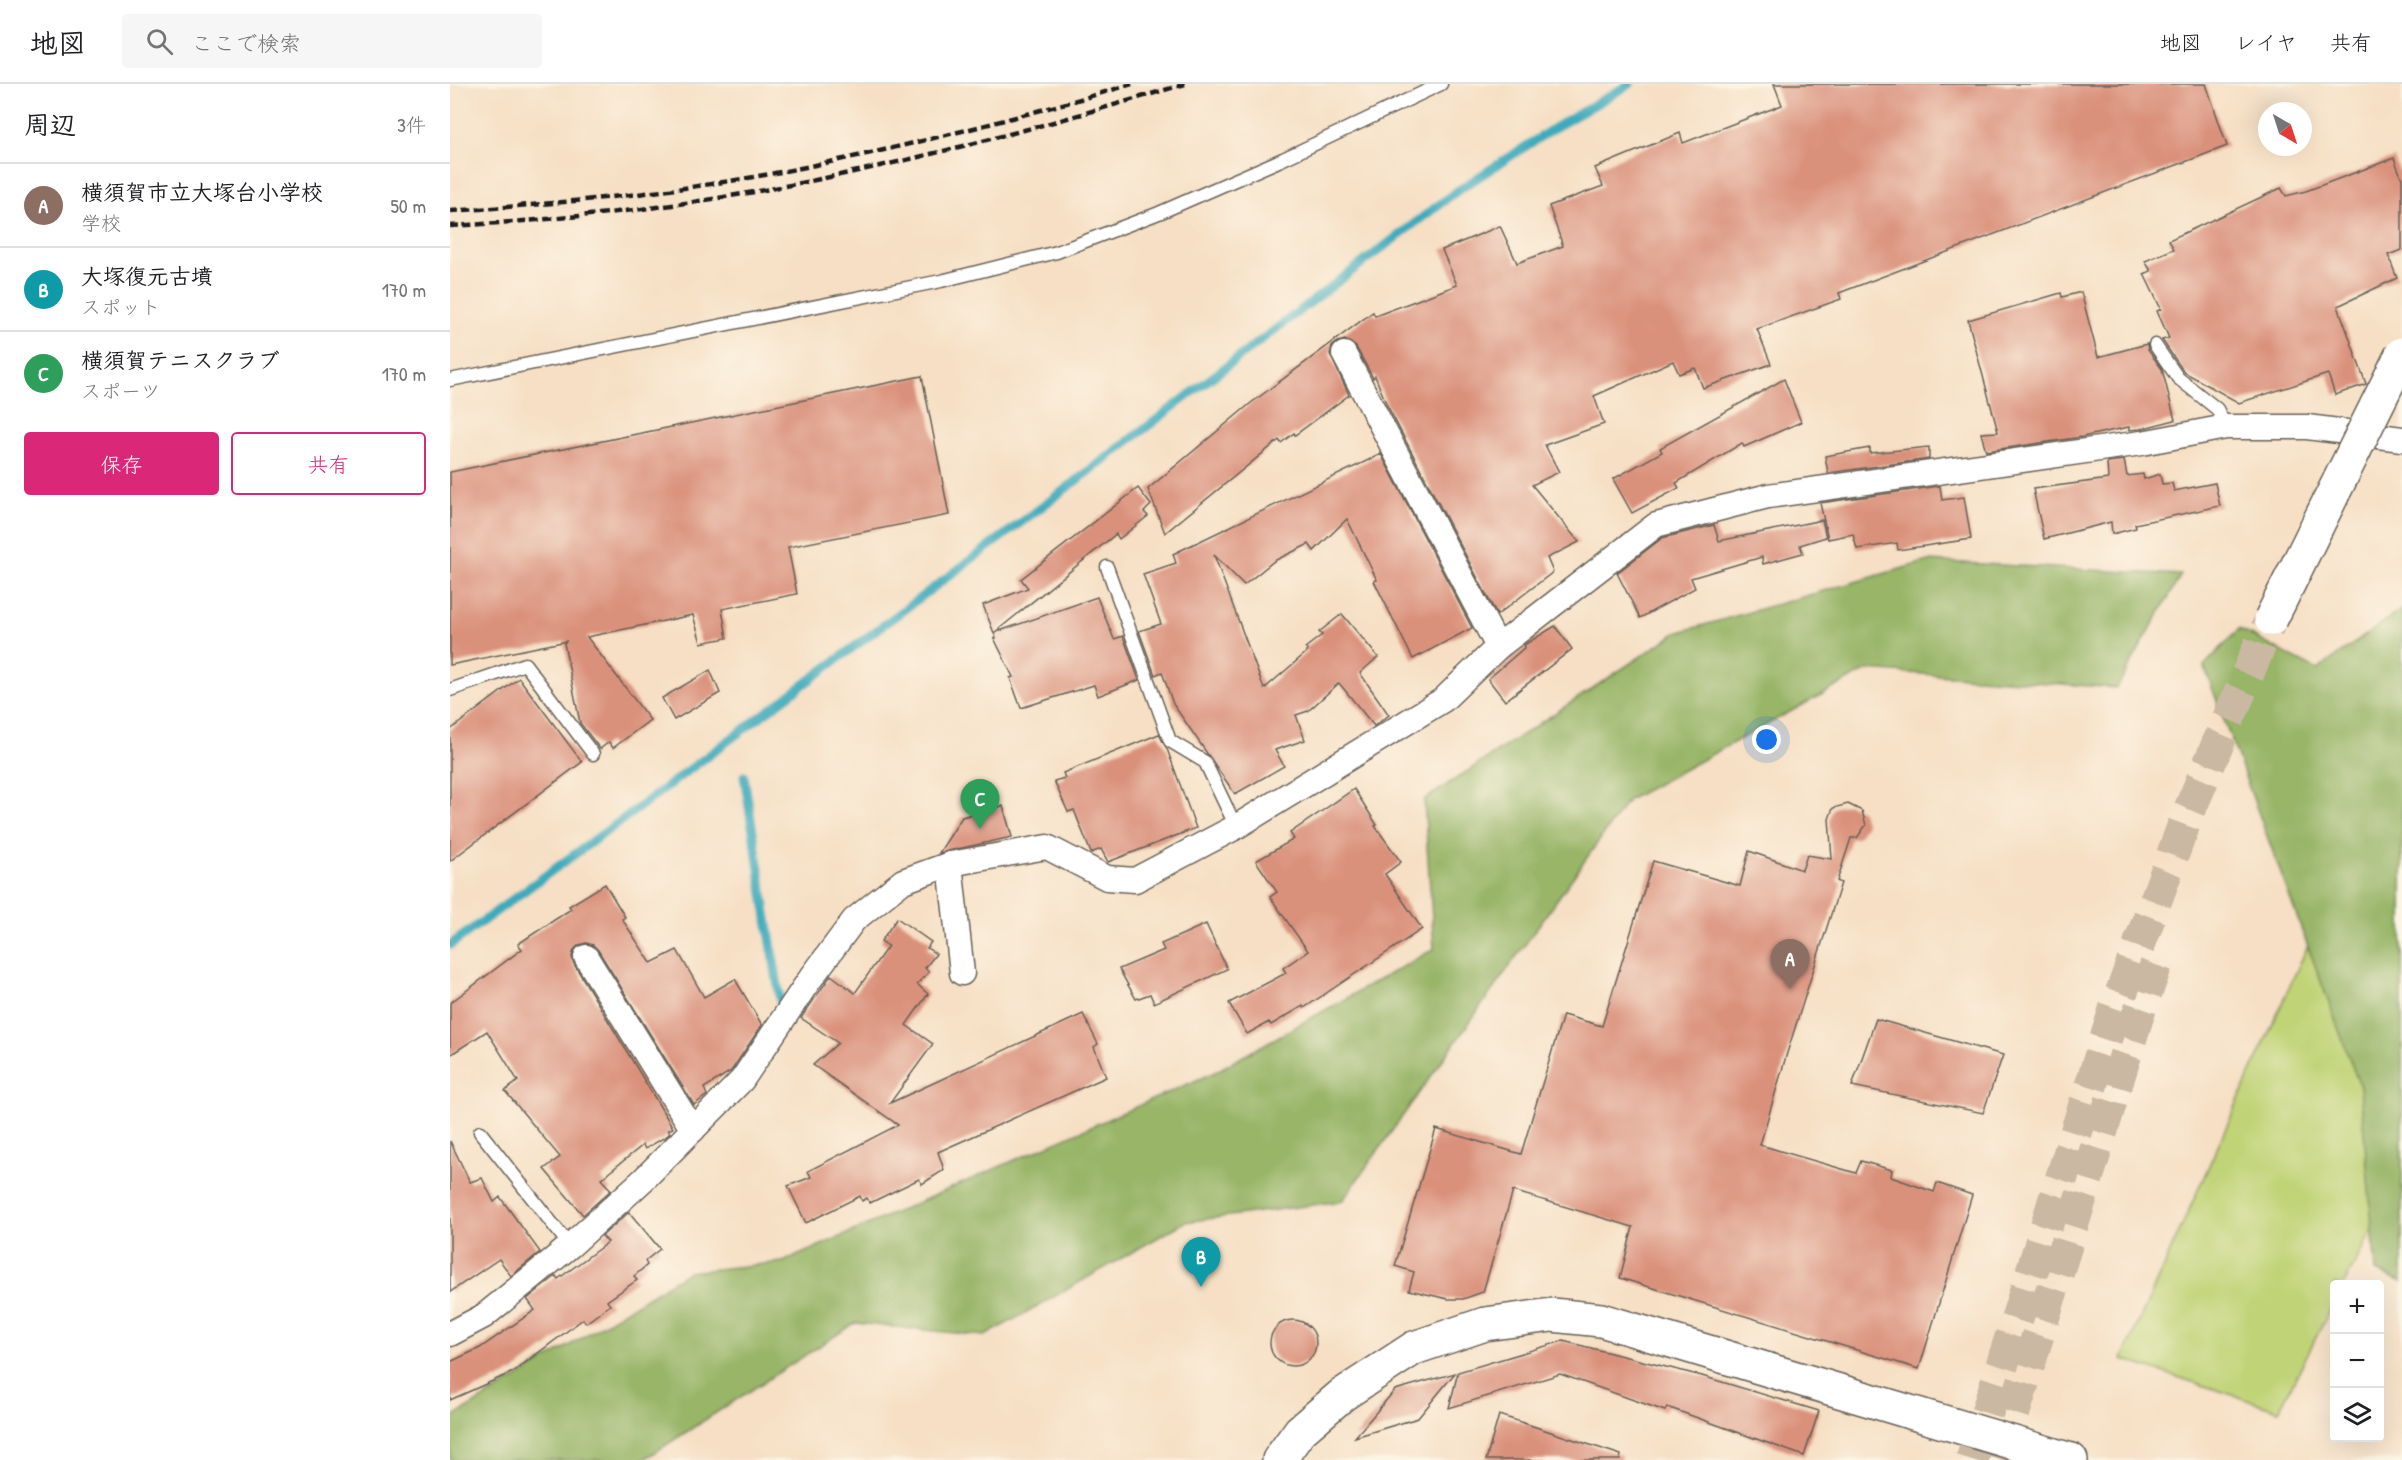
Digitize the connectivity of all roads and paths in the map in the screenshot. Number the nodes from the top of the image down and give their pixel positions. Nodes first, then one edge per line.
1 (1441, 84) edge
2 (2155, 345) dead end
3 (1344, 354) dead end
4 (2402, 354) edge
5 (450, 380) edge
6 (2402, 401) edge
7 (2226, 427) junction
8 (2402, 439) edge
9 (1107, 567) dead end
10 (1498, 646) junction
11 (450, 690) edge
12 (593, 753) dead end
13 (1236, 827) junction
14 (950, 864) junction
15 (586, 957) dead end
16 (962, 973) dead end
17 (693, 1130) junction
18 (480, 1132) dead end
19 (570, 1246) junction
20 (450, 1334) edge
21 (2068, 1459) edge
22 (1279, 1460) edge

1 - 5 lane
2 - 7 lane
3 - 10 street
4 - 6 main road, bridge
7 - 8 street
7 - 10 street
9 - 13 lane
10 - 13 street
11 - 12 lane
13 - 14 street
14 - 16 street
14 - 17 street
15 - 17 street
17 - 19 street
18 - 19 lane
19 - 20 street
21 - 22 main road

